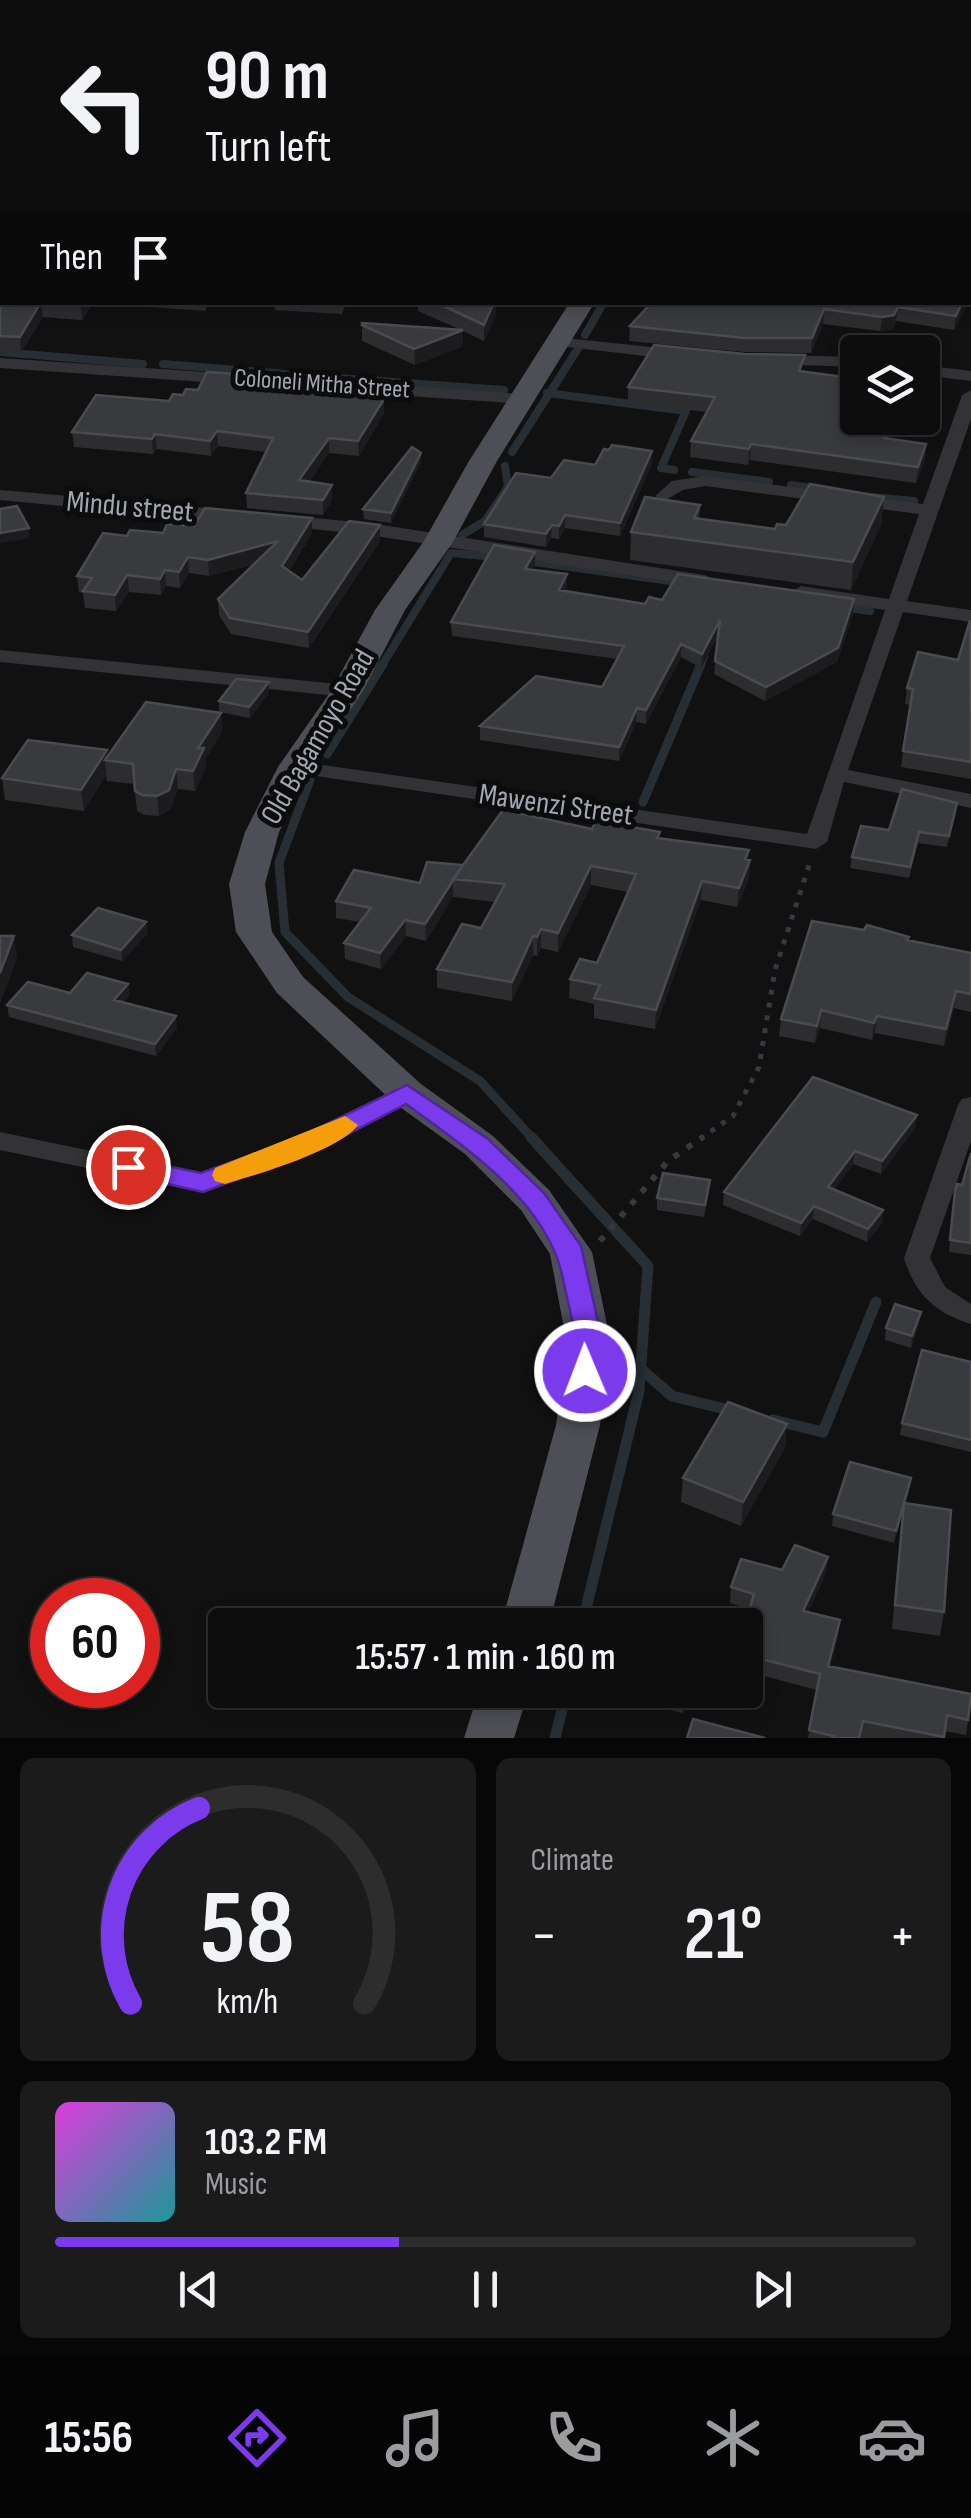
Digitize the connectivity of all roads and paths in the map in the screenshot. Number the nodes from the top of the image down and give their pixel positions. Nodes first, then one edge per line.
1 (581, 305) edge
2 (556, 342) junction
3 (706, 358) edge
4 (756, 361) edge
5 (840, 362) edge
6 (0, 363) edge
7 (940, 372) edge
8 (971, 376) edge
9 (971, 395) edge
10 (523, 398) junction
11 (0, 495) edge
12 (664, 496) edge
13 (930, 510) junction
14 (438, 542) junction
15 (727, 584) edge
16 (784, 590) edge
17 (899, 604) junction
18 (971, 616) edge
19 (0, 656) edge
20 (346, 690) junction
21 (296, 767) junction
22 (836, 774) junction
23 (971, 801) edge
24 (816, 842) junction
25 (407, 1093) junction
26 (971, 1105) edge
27 (0, 1141) edge
28 (598, 1257) dead end
29 (971, 1314) edge
30 (530, 1608) edge
31 (498, 1708) edge
32 (489, 1738) edge

1 - 2 main road, Old Bagamoyo Road
2 - 3 street
2 - 10 main road, Old Bagamoyo Road
4 - 5 street
6 - 10 street, Coloneli Mitha Street
7 - 8 street
9 - 13 street
10 - 14 main road, Old Bagamoyo Road
11 - 14 street, Mindu street
12 - 13 street
13 - 17 street
14 - 15 street, Mindu street
14 - 20 main road, Old Bagamoyo Road
16 - 17 street
17 - 18 street
17 - 22 street
19 - 20 street
20 - 21 main road, Old Bagamoyo Road
21 - 24 street, Mawenzi Street
21 - 25 main road, Old Bagamoyo Road
22 - 23 street
22 - 24 street
24 - 28 path
25 - 27 street
25 - 30 main road, Old Bagamoyo Road
26 - 29 street
31 - 32 main road

